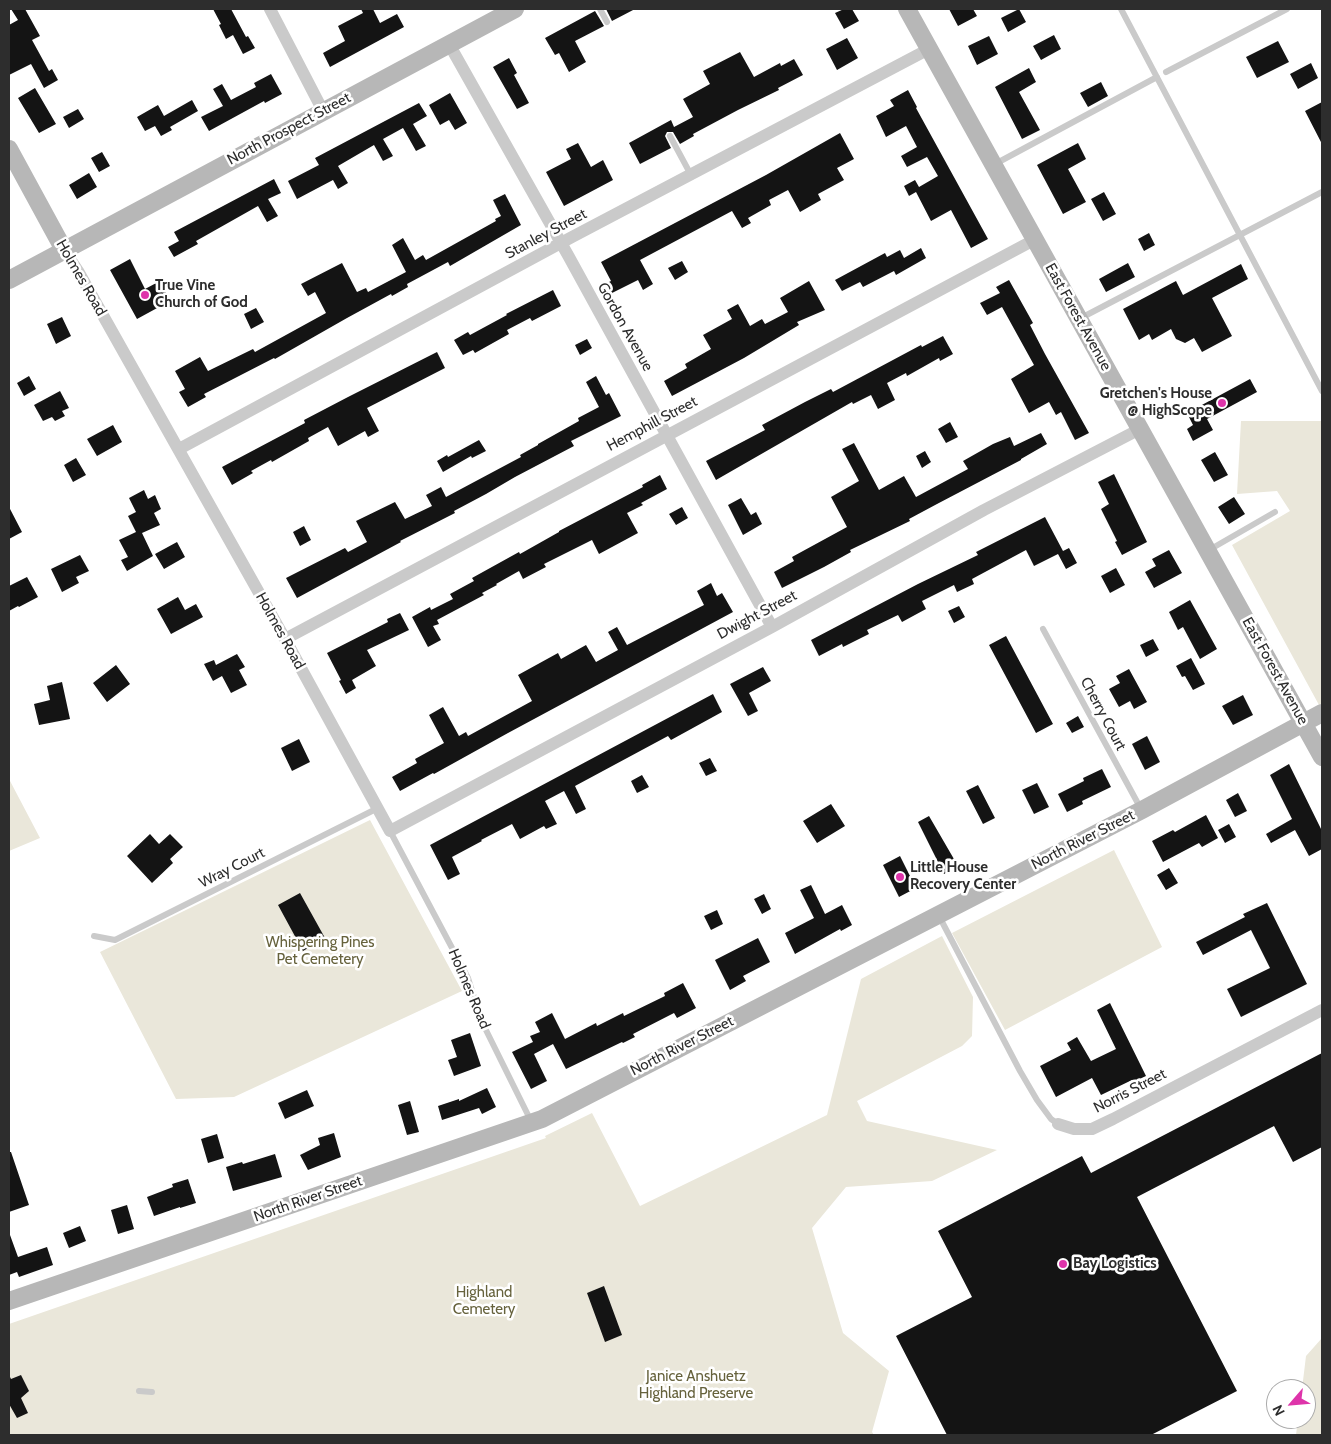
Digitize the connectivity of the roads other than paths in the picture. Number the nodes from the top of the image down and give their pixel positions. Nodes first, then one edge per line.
1 (270, 9) edge
2 (515, 9) edge
3 (600, 9) edge
4 (907, 9) edge
5 (1121, 9) edge
6 (1287, 9) edge
7 (607, 22) dead end
8 (448, 44) junction
9 (929, 49) junction
10 (1166, 72) dead end
11 (1157, 77) junction
12 (323, 111) junction
13 (670, 136) dead end
14 (9, 149) edge
15 (994, 165) junction
16 (691, 175) junction
17 (1322, 192) edge
18 (1241, 235) junction
19 (1034, 240) junction
20 (561, 244) junction
21 (64, 250) junction
22 (9, 280) edge
23 (1079, 319) junction
24 (1322, 391) edge
25 (1140, 429) junction
26 (666, 435) junction
27 (179, 449) junction
28 (1276, 512) dead end
29 (1208, 550) junction
30 (772, 626) junction
31 (1043, 629) dead end
32 (285, 639) junction
33 (1322, 713) edge
34 (1304, 722) junction
35 (1322, 757) edge
36 (379, 808) junction
37 (1142, 810) junction
38 (390, 831) junction
39 (938, 915) junction
40 (94, 936) dead end
41 (1322, 1010) edge
42 (532, 1122) junction
43 (1058, 1124) joint
44 (9, 1301) edge
45 (139, 1391) dead end
46 (152, 1392) dead end

1 - 12 street
2 - 8 main road, North Prospect Street
3 - 7 lane
4 - 9 main road, East Forest Avenue
5 - 11 lane
6 - 10 lane
8 - 12 main road, North Prospect Street
8 - 20 street, Gordon Avenue
9 - 15 main road, East Forest Avenue
9 - 16 street, Stanley Street
11 - 15 lane
11 - 18 lane
12 - 21 main road, North Prospect Street
13 - 16 lane
14 - 21 main road, Holmes Road
15 - 19 main road, East Forest Avenue
16 - 20 street, Stanley Street
17 - 18 lane
18 - 23 lane
18 - 24 lane
19 - 23 main road, East Forest Avenue
19 - 26 street, Hemphill Street
20 - 26 street, Gordon Avenue
20 - 27 street, Stanley Street
21 - 22 main road, North Prospect Street
21 - 27 street, Holmes Road
23 - 25 main road, East Forest Avenue
25 - 29 main road, East Forest Avenue
25 - 30 street, Dwight Street
26 - 30 street, Gordon Avenue
26 - 32 street, Hemphill Street
27 - 32 street, Holmes Road
28 - 29 lane
29 - 34 main road, East Forest Avenue
30 - 38 street, Dwight Street
31 - 37 lane, Cherry Court
32 - 36 street, Holmes Road
33 - 34 main road, North River Street
34 - 35 main road, East Forest Avenue
34 - 37 main road, North River Street
36 - 38 street, Holmes Road
36 - 40 lane, Wray Court
37 - 39 main road, North River Street
38 - 42 lane, Holmes Road
39 - 42 main road, North River Street
39 - 43 lane, Norris Street
41 - 43 street, Norris Street
42 - 44 main road, North River Street
45 - 46 lane

